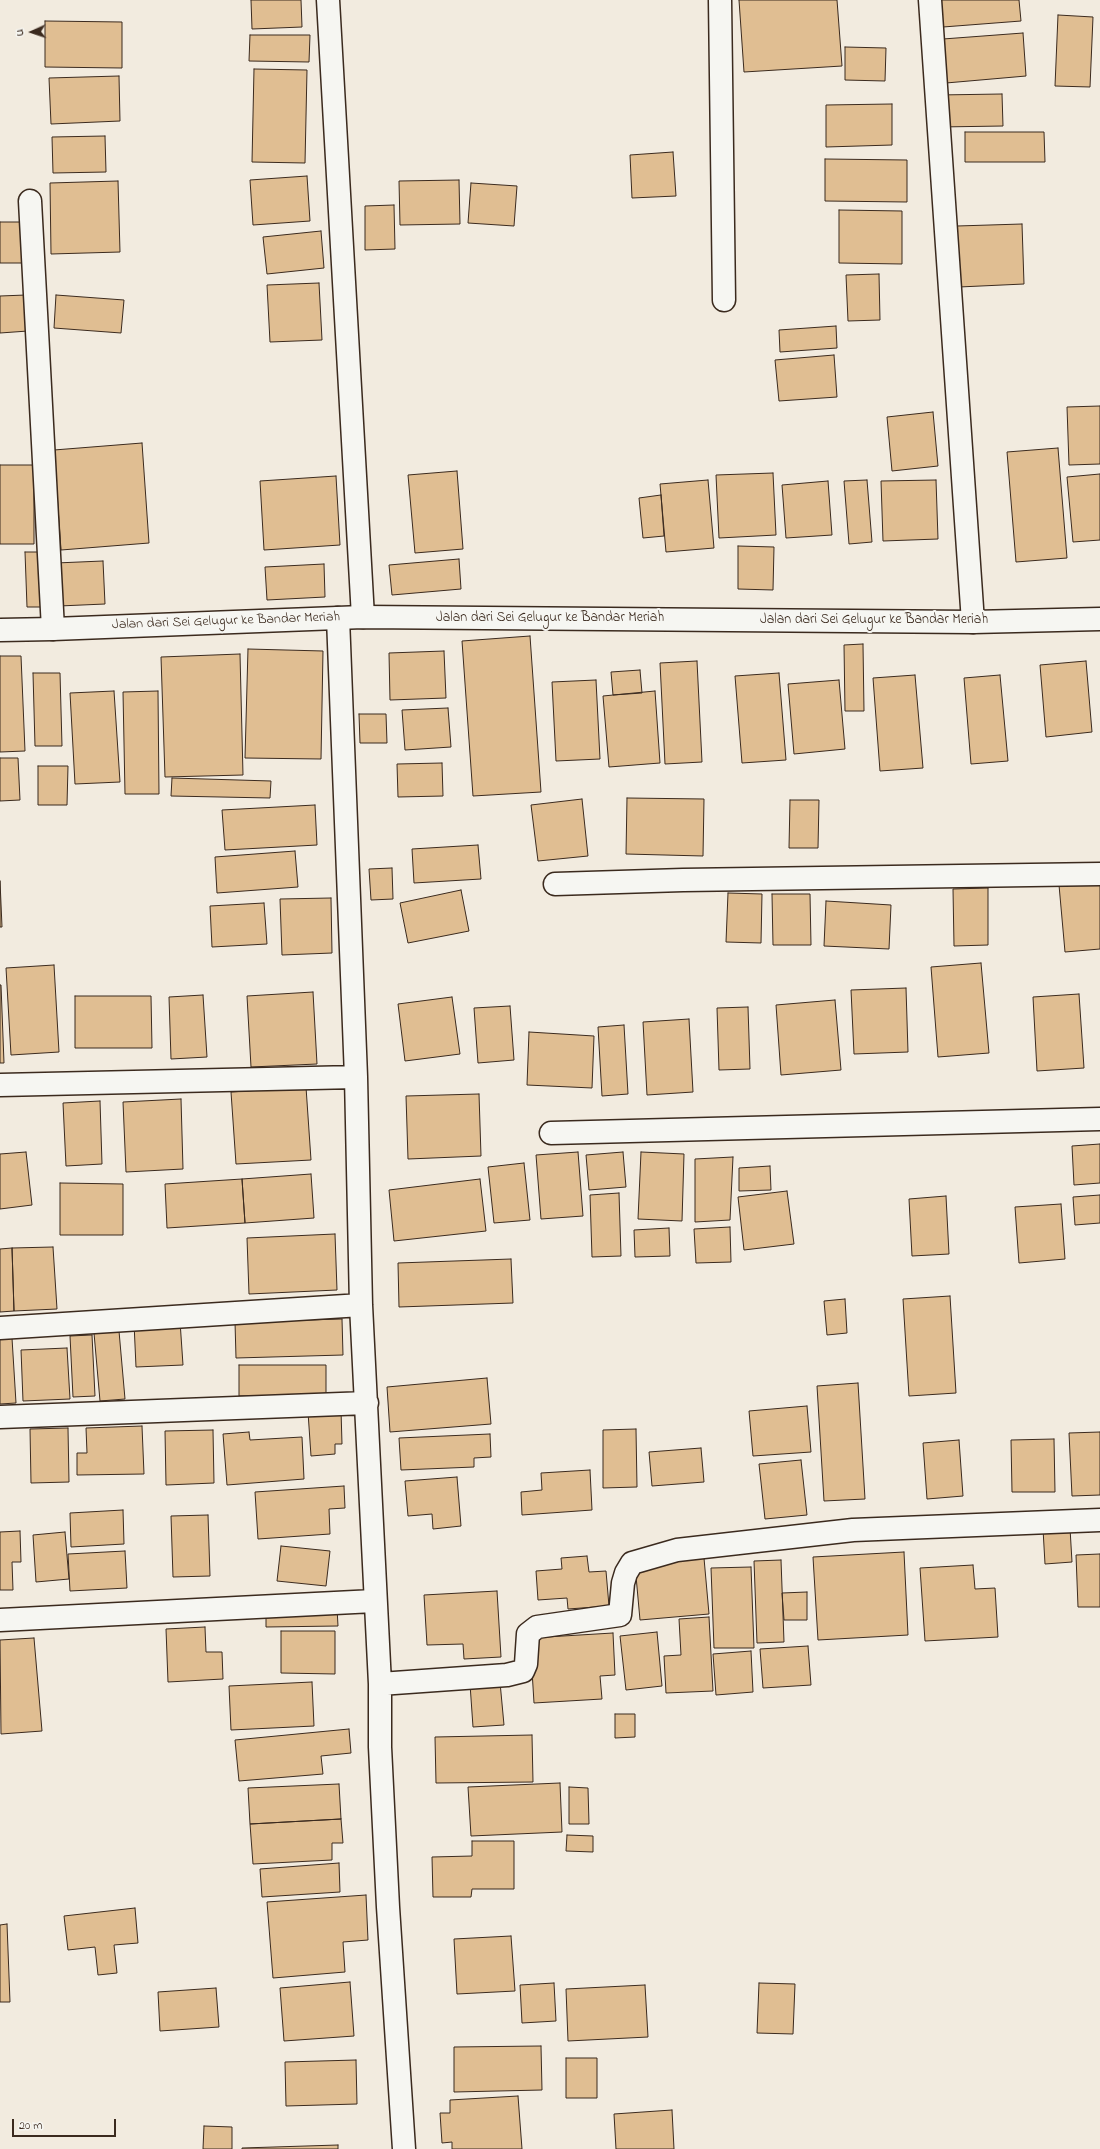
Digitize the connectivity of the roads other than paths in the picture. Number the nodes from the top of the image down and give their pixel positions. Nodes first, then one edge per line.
1 (328, 0) edge
2 (720, 0) edge
3 (930, 0) edge
4 (30, 200) dead end
5 (724, 300) dead end
6 (363, 617) junction
7 (338, 618) junction
8 (1100, 619) edge
9 (973, 622) junction
10 (53, 629) junction
11 (0, 630) edge
12 (1100, 874) edge
13 (555, 884) dead end
14 (356, 1077) junction
15 (0, 1085) edge
16 (1100, 1119) edge
17 (551, 1133) dead end
18 (361, 1305) junction
19 (0, 1328) edge
20 (367, 1403) junction
21 (0, 1417) edge
22 (1100, 1520) edge
23 (374, 1601) junction
24 (0, 1620) edge
25 (380, 1684) junction
26 (404, 2149) edge

1 - 6 street
2 - 5 street
3 - 9 street
4 - 10 street
6 - 7 street, Jalan dari Sei Gelugur ke Bandar Meriah
6 - 9 street, Jalan dari Sei Gelugur ke Bandar Meriah
7 - 10 street, Jalan dari Sei Gelugur ke Bandar Meriah
7 - 14 street
8 - 9 street, Jalan dari Sei Gelugur ke Bandar Meriah
10 - 11 street, Jalan dari Sei Gelugur ke Bandar Meriah
12 - 13 street
14 - 15 street
14 - 18 street
16 - 17 street
18 - 19 street
18 - 20 street
20 - 21 street
20 - 23 street
22 - 25 street
23 - 24 street
23 - 25 street
25 - 26 street

